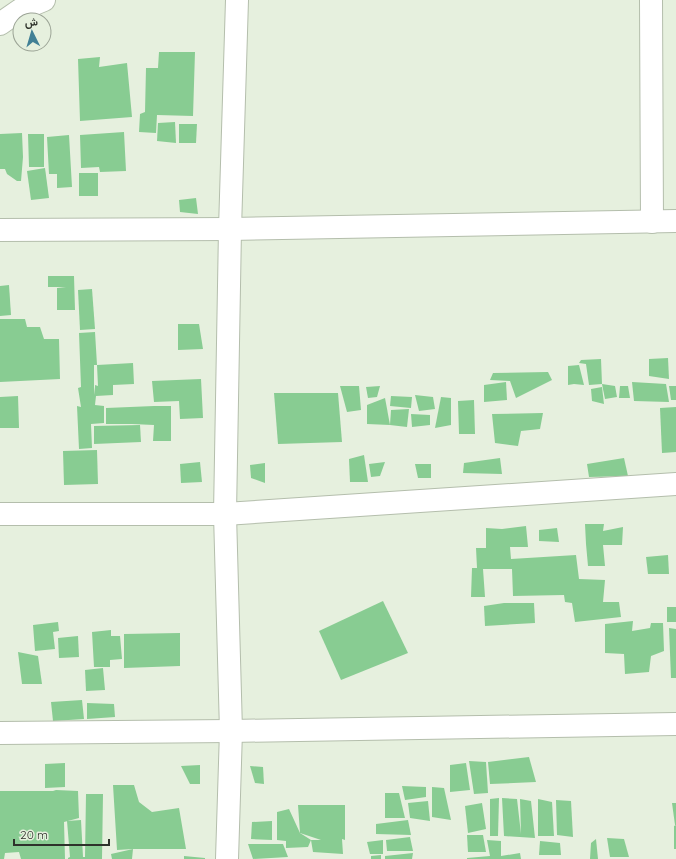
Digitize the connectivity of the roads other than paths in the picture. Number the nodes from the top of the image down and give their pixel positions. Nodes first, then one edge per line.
1 (44, 0) edge
2 (237, 0) edge
3 (651, 0) edge
4 (0, 24) edge
5 (652, 222) junction
6 (676, 222) edge
7 (230, 229) junction
8 (0, 230) edge
9 (676, 484) edge
10 (0, 514) edge
11 (225, 514) junction
12 (676, 724) edge
13 (231, 731) junction
14 (0, 733) edge
15 (227, 859) edge

1 - 4 street
2 - 7 street
3 - 5 street
5 - 6 street
5 - 7 street
7 - 8 street
7 - 11 street
9 - 11 street
10 - 11 street
11 - 13 street
12 - 13 street
13 - 14 street
13 - 15 street

